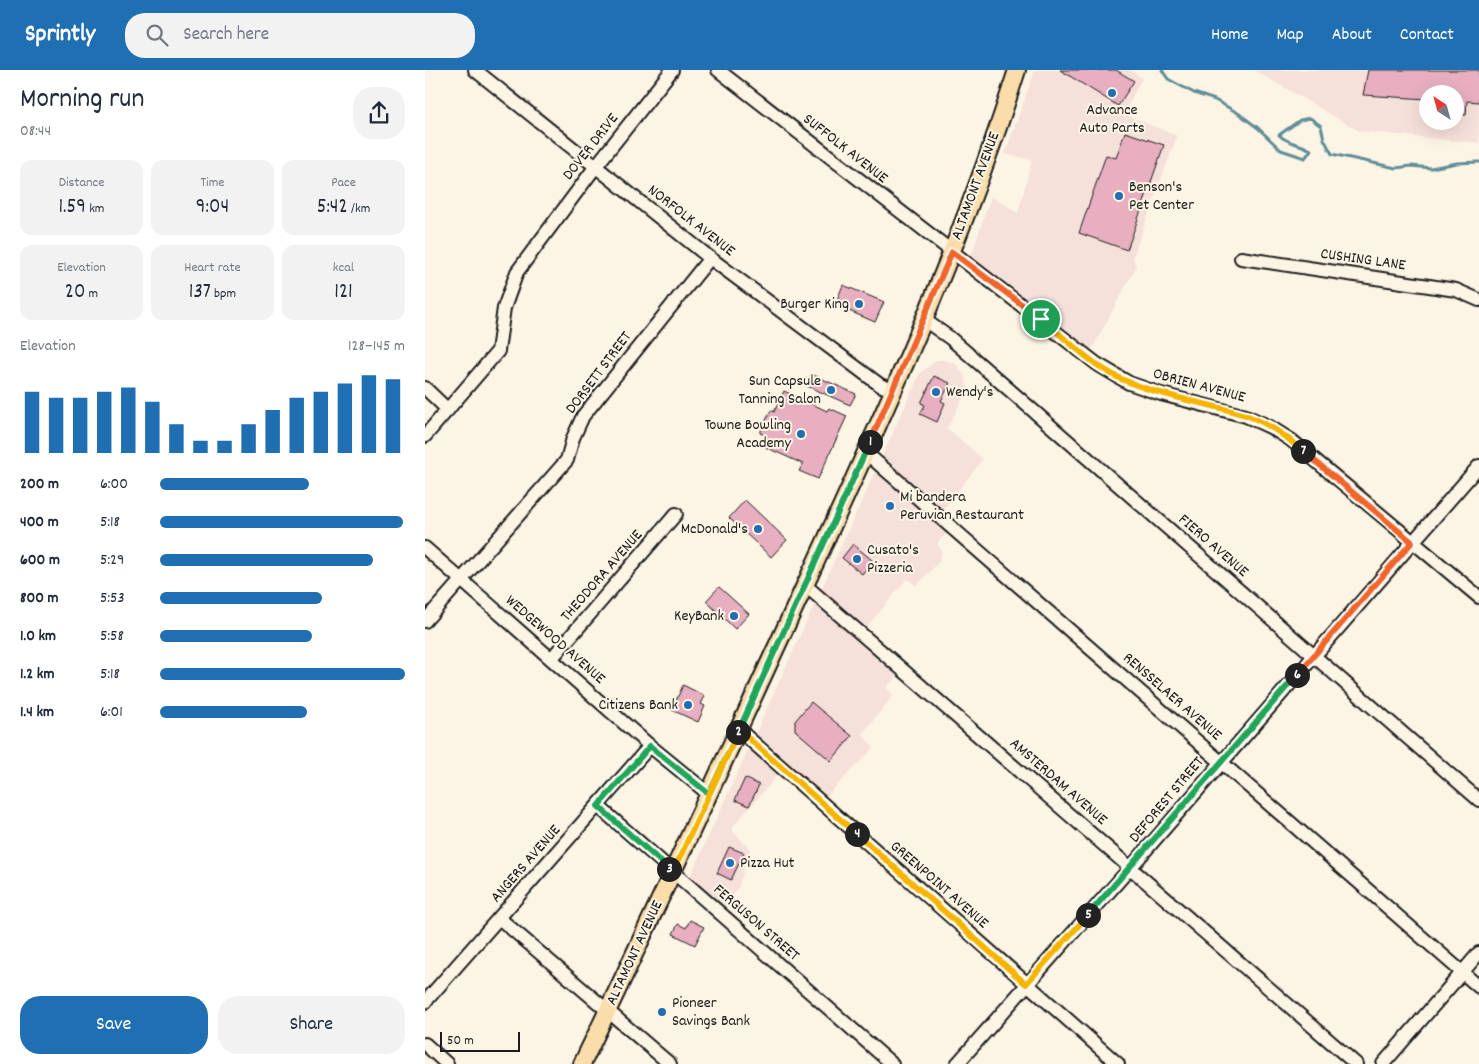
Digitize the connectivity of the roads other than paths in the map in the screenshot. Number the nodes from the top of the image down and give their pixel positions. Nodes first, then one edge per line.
1 (475, 70) edge
2 (672, 70) edge
3 (718, 70) edge
4 (1017, 70) edge
5 (596, 166) junction
6 (952, 252) junction
7 (710, 258) junction
8 (1241, 258) dead end
9 (1479, 300) edge
10 (923, 319) junction
11 (425, 388) edge
12 (892, 390) junction
13 (448, 410) junction
14 (425, 436) edge
15 (865, 452) junction
16 (1479, 466) edge
17 (676, 514) dead end
18 (1412, 542) junction
19 (425, 548) edge
20 (463, 581) junction
21 (805, 585) junction
22 (1479, 597) edge
23 (425, 622) edge
24 (1313, 656) junction
25 (552, 658) junction
26 (739, 730) junction
27 (650, 746) junction
28 (1221, 762) junction
29 (709, 794) junction
30 (1479, 800) edge
31 (598, 806) junction
32 (1131, 867) junction
33 (673, 872) junction
34 (499, 918) junction
35 (1479, 953) edge
36 (1462, 972) junction
37 (1026, 984) junction
38 (1479, 987) edge
39 (425, 1002) edge
40 (608, 1010) junction
41 (425, 1044) edge
42 (447, 1064) edge
43 (582, 1064) edge
44 (671, 1064) edge
45 (893, 1064) edge
46 (957, 1064) edge
47 (1118, 1064) edge
48 (1356, 1064) edge
49 (1383, 1064) edge

1 - 5 street, NORFOLK AVENUE
2 - 5 street, DOVER DRIVE
3 - 6 street, SUFFOLK AVENUE
4 - 6 main road, ALTAMONT AVENUE
5 - 7 street, NORFOLK AVENUE
5 - 13 street, DOVER DRIVE
6 - 10 main road, ALTAMONT AVENUE
6 - 18 street, OBRIEN AVENUE
7 - 12 street, NORFOLK AVENUE
7 - 20 street, DORSETT STREET
8 - 9 street, CUSHING LANE
10 - 12 main road, ALTAMONT AVENUE
10 - 24 street, FIERO AVENUE
11 - 13 street
12 - 15 main road, ALTAMONT AVENUE
13 - 14 street, DOVER DRIVE
15 - 21 main road, ALTAMONT AVENUE
15 - 28 street, RENSSELAER AVENUE
16 - 18 street, DEFOREST STREET
17 - 25 street, THEODORA AVENUE
18 - 22 street, OBRIEN AVENUE
18 - 24 street, DEFOREST STREET
19 - 20 street, WEDGEWOOD AVENUE
20 - 23 street, DORSETT STREET
20 - 25 street, WEDGEWOOD AVENUE
21 - 26 main road, ALTAMONT AVENUE
21 - 32 street, AMSTERDAM AVENUE
24 - 28 street, DEFOREST STREET
24 - 30 street, FIERO AVENUE
25 - 27 street, WEDGEWOOD AVENUE
26 - 29 main road, ALTAMONT AVENUE
26 - 37 street, GREENPOINT AVENUE
27 - 29 street, WEDGEWOOD AVENUE
27 - 31 street, ANGERS AVENUE
28 - 32 street, DEFOREST STREET
28 - 36 street, RENSSELAER AVENUE
29 - 33 main road, ALTAMONT AVENUE
31 - 33 street, FERGUSON STREET
31 - 34 street, ANGERS AVENUE
32 - 37 street, DEFOREST STREET
32 - 48 street, AMSTERDAM AVENUE
33 - 40 main road, ALTAMONT AVENUE
33 - 45 street, FERGUSON STREET
34 - 39 street, ANGERS AVENUE
34 - 40 street
35 - 36 street
36 - 38 street, RENSSELAER AVENUE
36 - 49 street
37 - 46 street, DEFOREST STREET
37 - 47 street, GREENPOINT AVENUE
40 - 43 main road, ALTAMONT AVENUE
40 - 44 street
41 - 42 street

